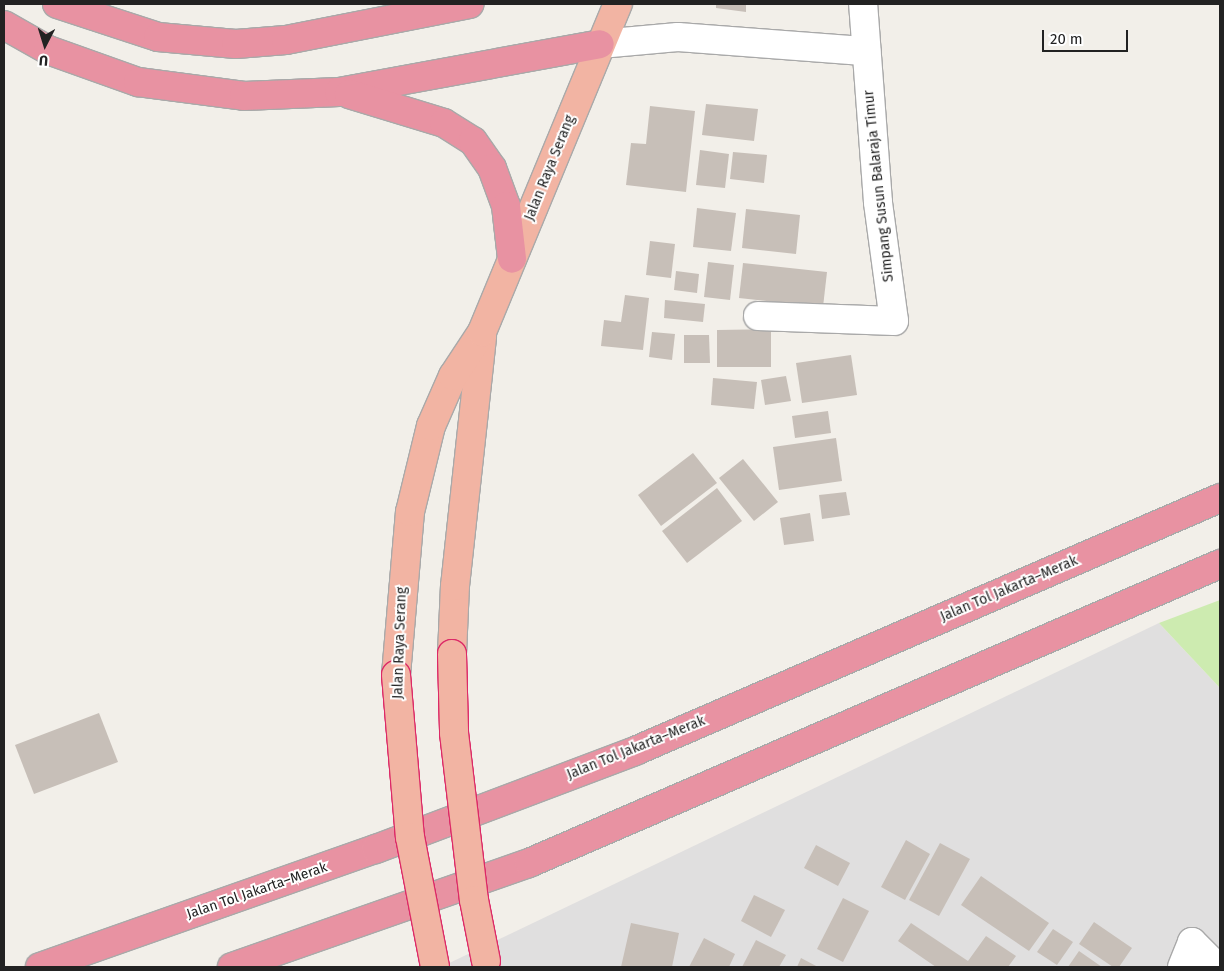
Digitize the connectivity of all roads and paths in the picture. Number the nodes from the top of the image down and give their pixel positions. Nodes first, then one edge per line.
1 (57, 4) edge
2 (469, 4) edge
3 (618, 4) edge
4 (863, 4) edge
5 (4, 25) edge
6 (600, 44) junction
7 (866, 51) junction
8 (339, 92) junction
9 (512, 260) junction
10 (758, 316) dead end
11 (482, 332) junction
12 (1220, 498) edge
13 (1220, 564) edge
14 (487, 964) edge
15 (40, 967) edge
16 (232, 967) edge
17 (435, 967) edge
18 (1182, 967) edge
19 (1217, 967) edge

1 - 2 highway
3 - 6 highway, Jalan Raya Serang
4 - 7 street, Simpang Susun Balaraja Timur
5 - 8 highway
6 - 7 street
6 - 8 highway
6 - 9 highway, Jalan Raya Serang
7 - 10 street, Simpang Susun Balaraja Timur
8 - 9 highway
9 - 11 highway, Jalan Raya Serang
11 - 14 highway, Jalan Raya Serang, bridge
11 - 17 highway, Jalan Raya Serang, bridge
12 - 15 highway, Jalan Tol Jakarta–Merak
13 - 16 highway
18 - 19 street

